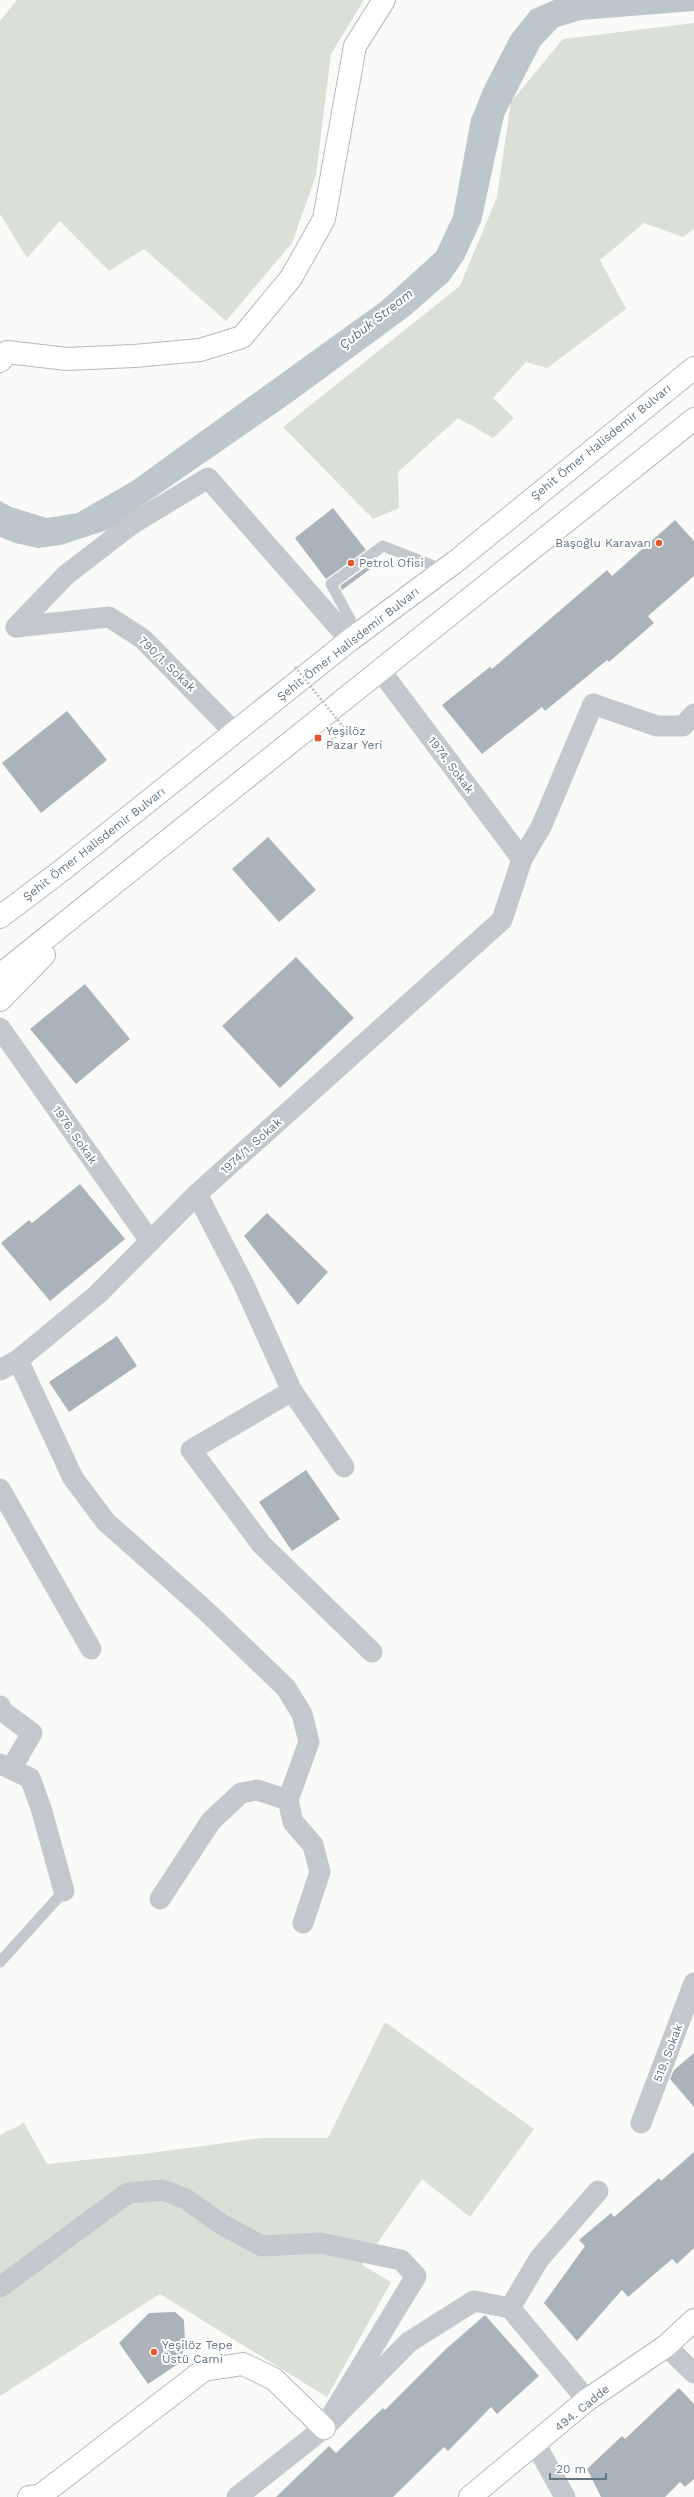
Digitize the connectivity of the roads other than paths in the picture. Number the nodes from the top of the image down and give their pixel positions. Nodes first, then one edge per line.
1 (384, 0) edge
2 (0, 360) edge
3 (694, 368) edge
4 (694, 419) edge
5 (444, 570) junction
6 (8, 623) edge
7 (354, 637) junction
8 (380, 670) junction
9 (694, 714) edge
10 (235, 733) junction
11 (522, 859) junction
12 (61, 871) junction
13 (111, 886) junction
14 (0, 905) edge
15 (0, 917) edge
16 (0, 975) edge
17 (0, 1000) edge
18 (0, 1028) edge
19 (197, 1194) junction
20 (150, 1241) junction
21 (18, 1360) junction
22 (0, 1370) edge
23 (292, 1391) junction
24 (344, 1467) dead end
25 (0, 1489) edge
26 (91, 1649) dead end
27 (372, 1652) dead end
28 (0, 1706) edge
29 (5, 1766) edge
30 (288, 1800) junction
31 (64, 1891) joint
32 (160, 1899) dead end
33 (303, 1923) dead end
34 (0, 1962) edge
35 (694, 1983) edge
36 (641, 2123) dead end
37 (598, 2191) dead end
38 (0, 2287) edge
39 (510, 2308) junction
40 (694, 2320) edge
41 (666, 2346) junction
42 (694, 2373) edge
43 (587, 2400) junction
44 (324, 2428) junction
45 (536, 2445) junction
46 (29, 2497) edge
47 (237, 2497) edge
48 (470, 2497) edge
49 (565, 2497) edge

1 - 2 main road
3 - 5 main road, Şehit Ömer Halisdemir Bulvarı
4 - 8 main road
5 - 7 main road, Şehit Ömer Halisdemir Bulvarı
5 - 7 lane
6 - 7 street
6 - 10 street, 790/1. Sokak
7 - 10 main road, Şehit Ömer Halisdemir Bulvarı
8 - 11 street, 1974. Sokak
8 - 13 main road
9 - 11 street
10 - 12 main road, Şehit Ömer Halisdemir Bulvarı
11 - 19 street, 1974/1. Sokak
12 - 14 main road
12 - 15 main road, Şehit Ömer Halisdemir Bulvarı
13 - 16 main road
13 - 17 main road
18 - 20 street, 1976. Sokak
19 - 20 street, 1974/1. Sokak
19 - 23 street
20 - 21 street, 1974/1. Sokak
21 - 22 street, 1974/1. Sokak
21 - 30 street
23 - 24 street
23 - 27 street
25 - 26 street
28 - 29 street
29 - 31 street
30 - 32 street
30 - 33 street
31 - 34 lane
35 - 36 street, 519. Sokak
37 - 39 street
38 - 44 street
39 - 43 street
39 - 44 street
40 - 41 main road, 494. Cadde
41 - 42 street
41 - 43 main road, 494. Cadde
43 - 45 main road, 494. Cadde
44 - 46 main road
44 - 47 street
45 - 48 main road, 494. Cadde
45 - 49 street

